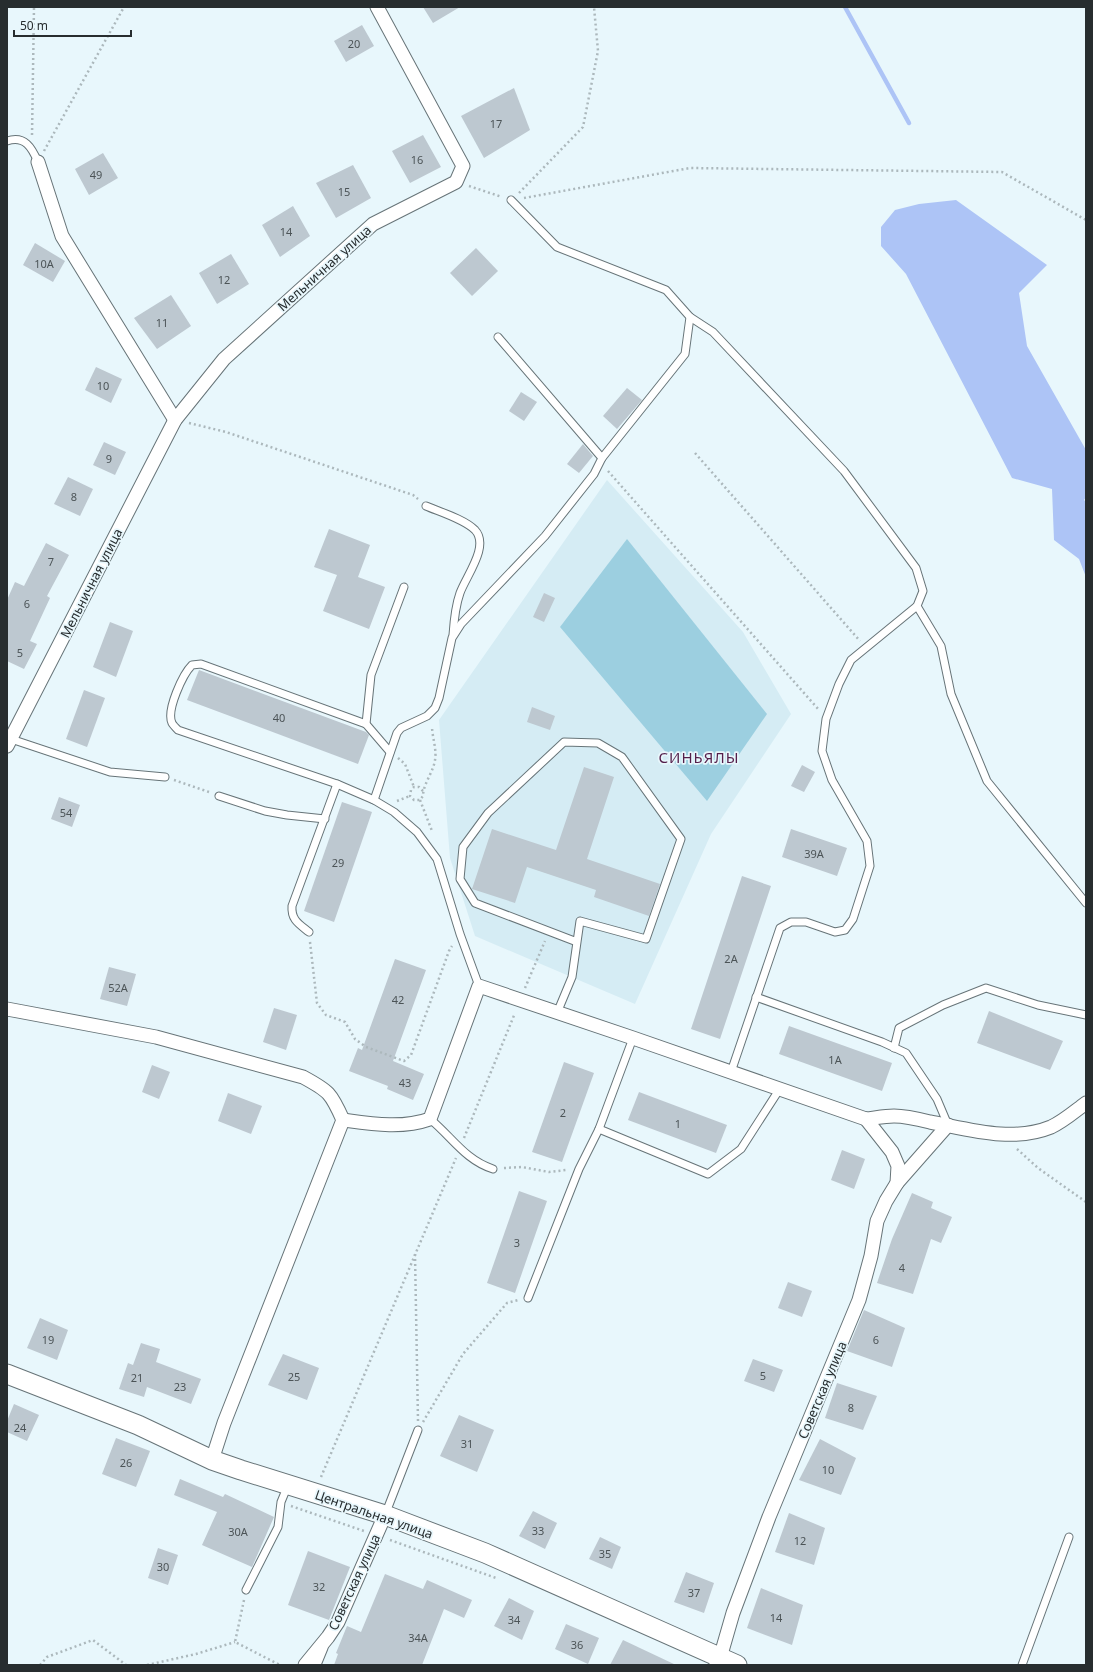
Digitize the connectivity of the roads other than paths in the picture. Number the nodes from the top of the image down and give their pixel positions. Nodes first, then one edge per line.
1 (377, 7) edge
2 (7, 142) edge
3 (38, 162) joint
4 (512, 200) road end
5 (690, 317) junction
6 (498, 337) dead end
7 (175, 420) junction
8 (601, 461) junction
9 (426, 506) road end
10 (404, 587) dead end
11 (917, 606) junction
12 (452, 638) junction
13 (366, 724) junction
14 (9, 742) edge
15 (390, 752) junction
16 (165, 777) road end
17 (338, 784) junction
18 (219, 796) road end
19 (374, 800) junction
20 (325, 819) junction
21 (1086, 903) edge
22 (309, 932) road end
23 (577, 942) junction
24 (479, 986) junction
25 (756, 997) junction
26 (7, 1009) edge
27 (557, 1013) junction
28 (1086, 1015) edge
29 (633, 1038) junction
30 (894, 1048) junction
31 (731, 1072) junction
32 (779, 1090) junction
33 (1086, 1103) edge
34 (430, 1119) junction
35 (866, 1119) junction
36 (343, 1120) junction
37 (948, 1125) junction
38 (598, 1129) junction
39 (493, 1168) road end
40 (896, 1183) junction
41 (528, 1298) road end
42 (7, 1374) edge
43 (418, 1430) road end
44 (212, 1460) junction
45 (288, 1485) junction
46 (385, 1515) junction
47 (1069, 1538) dead end
48 (246, 1590) road end
49 (328, 1637) junction
50 (717, 1661) edge
51 (305, 1665) edge
52 (317, 1665) edge
53 (737, 1665) edge
54 (1022, 1665) edge

1 - 7 street, Мельничная улица
2 - 3 lane
3 - 7 street
4 - 5 lane
5 - 8 lane
5 - 11 lane
6 - 8 lane
7 - 14 street, Мельничная улица
8 - 12 lane
9 - 12 lane
10 - 13 lane
11 - 21 lane
11 - 25 lane
12 - 15 lane
13 - 15 lane
13 - 17 lane
14 - 16 lane
15 - 19 lane
17 - 19 lane
17 - 20 lane
18 - 20 lane
19 - 24 lane
20 - 22 lane
23 - 23 lane
23 - 27 lane
24 - 27 street
24 - 34 street
25 - 30 lane
25 - 31 lane
26 - 36 street
27 - 29 street
28 - 30 lane
29 - 31 street
29 - 38 lane
30 - 37 lane
31 - 32 street
32 - 35 street
32 - 38 lane
33 - 37 street
34 - 36 street
34 - 39 lane
35 - 37 street
35 - 40 street, Советская улица
36 - 44 street
37 - 40 street
38 - 41 lane
40 - 50 street, Советская улица
42 - 44 street, Центральная улица
43 - 46 lane
44 - 45 street, Центральная улица
45 - 46 street, Центральная улица
45 - 48 lane
46 - 49 street, Советская улица
46 - 50 street, Центральная улица
47 - 54 lane
49 - 51 street, Советская улица
49 - 52 lane
50 - 53 street, Центральная улица

